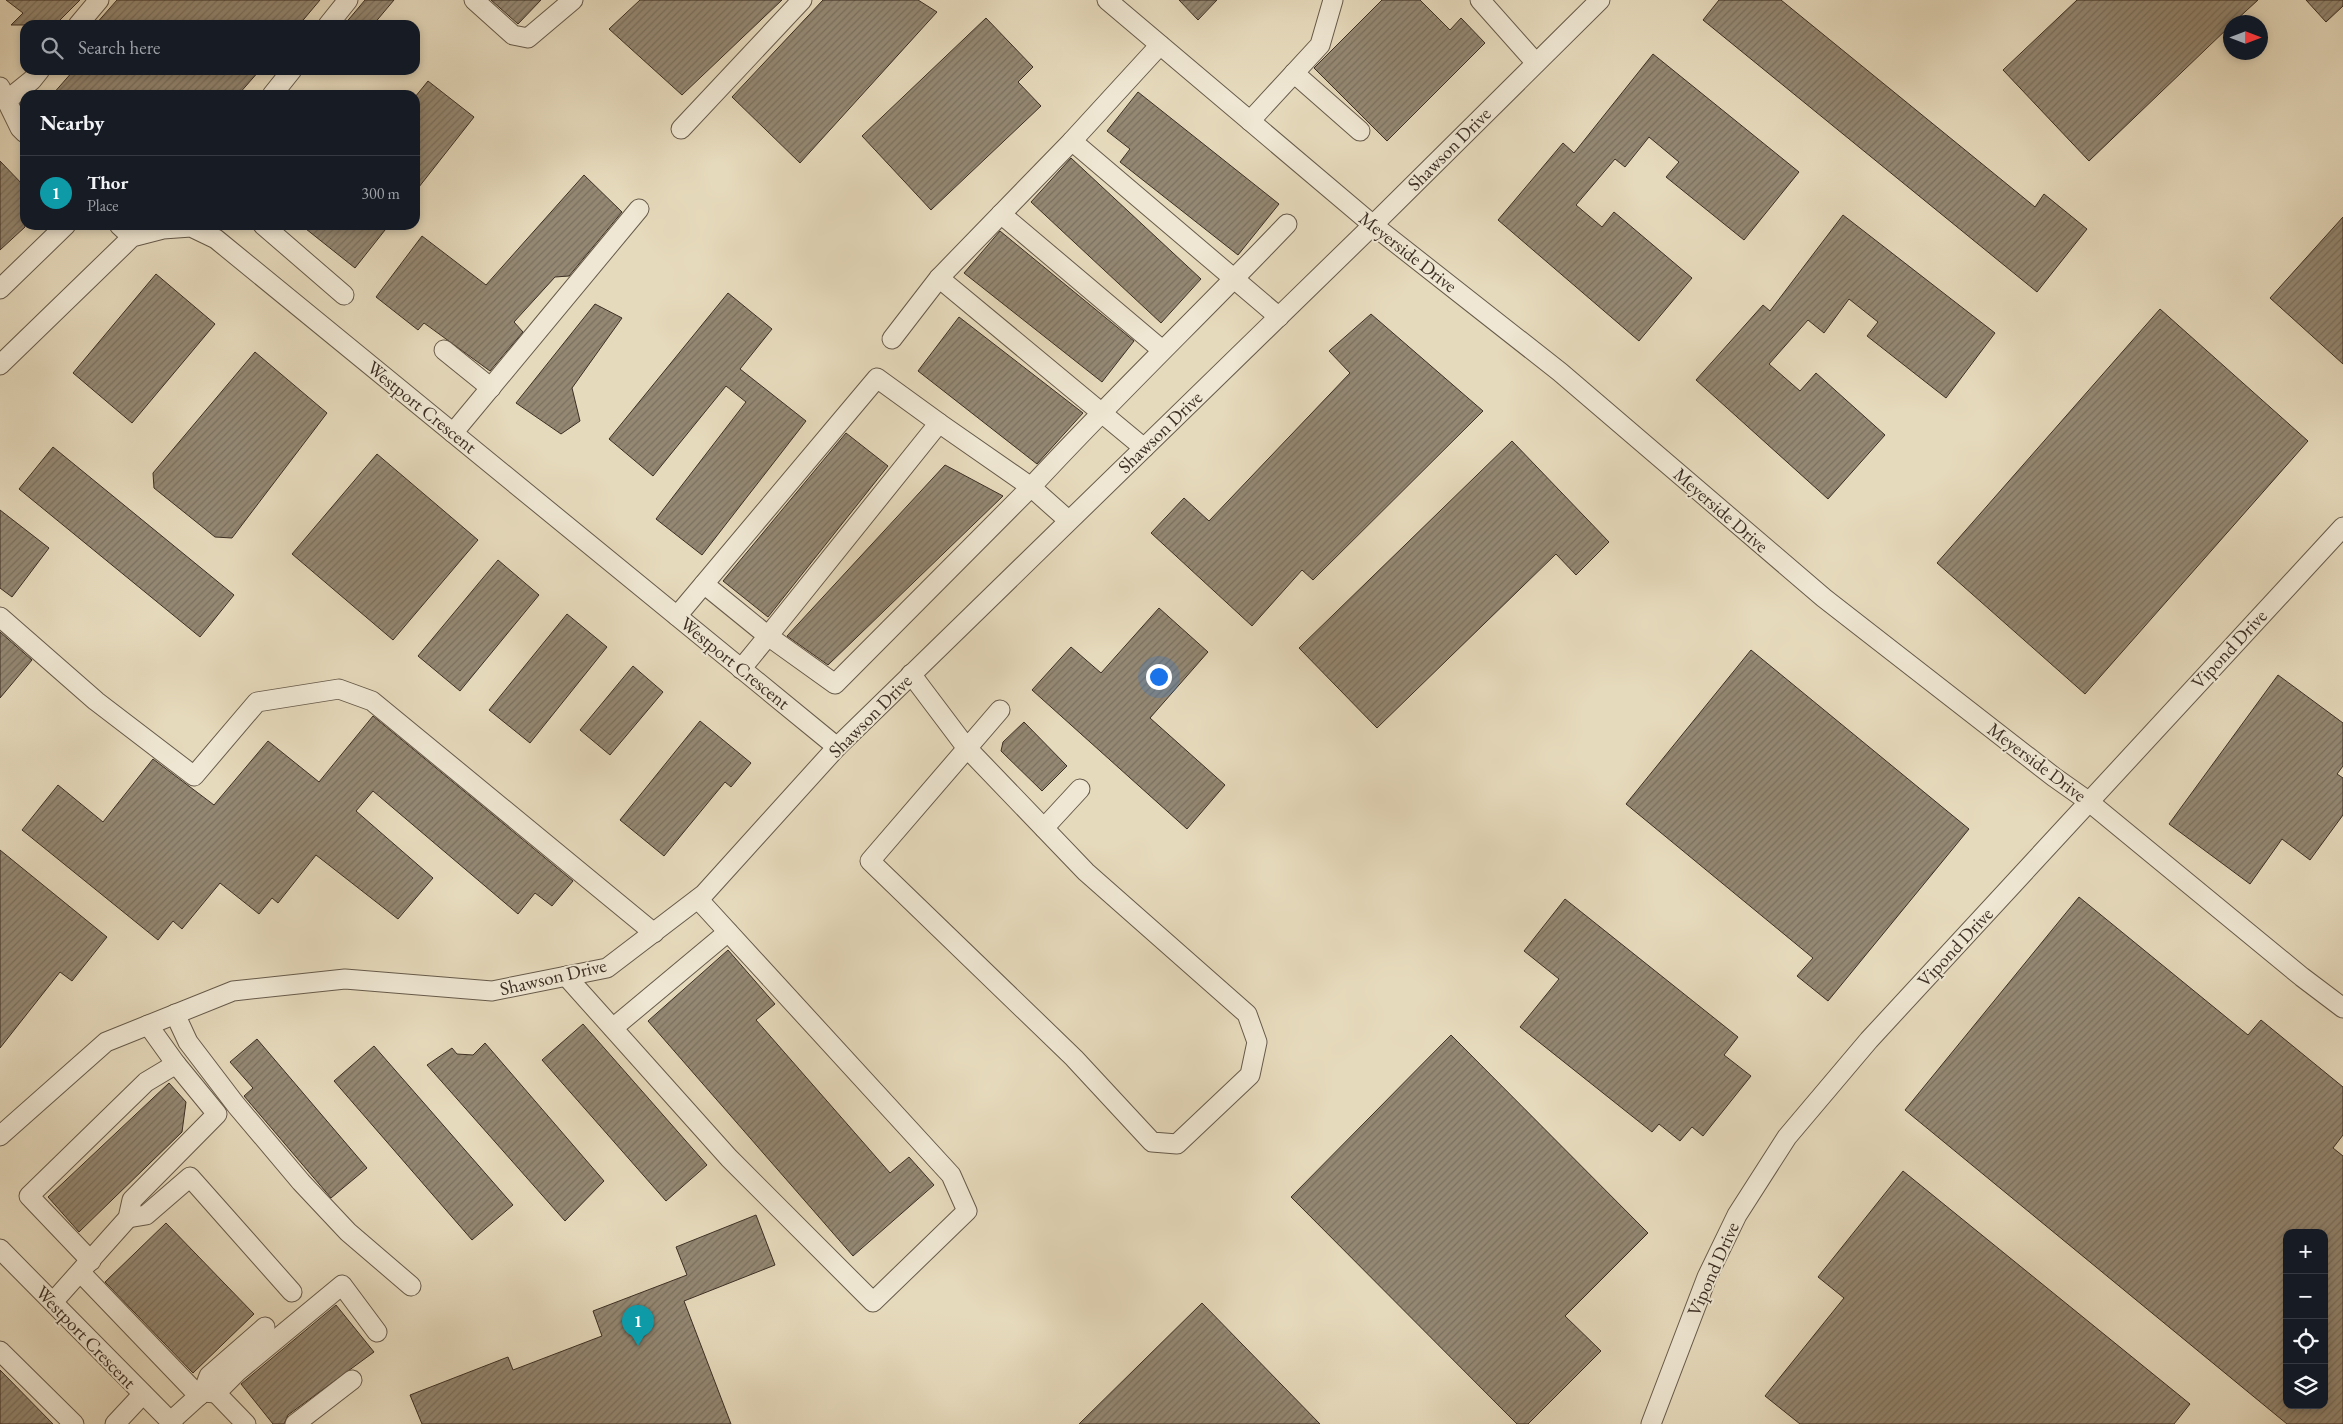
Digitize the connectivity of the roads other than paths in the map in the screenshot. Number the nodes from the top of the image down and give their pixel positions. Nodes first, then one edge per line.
1 (99, 0) edge
2 (348, 0) edge
3 (474, 0) edge
4 (573, 0) edge
5 (802, 0) edge
6 (1107, 0) edge
7 (1333, 0) edge
8 (1480, 0) edge
9 (1600, 0) edge
10 (82, 20) edge
11 (332, 20) edge
12 (1160, 45) junction
13 (1536, 63) junction
14 (1294, 73) junction
15 (36, 75) edge
16 (288, 75) edge
17 (276, 90) edge
18 (3, 94) edge
19 (1250, 121) junction
20 (20, 128) edge
21 (681, 129) dead end
22 (1360, 131) dead end
23 (1072, 141) junction
24 (639, 209) dead end
25 (1001, 214) junction
26 (1287, 224) dead end
27 (1373, 225) junction
28 (61, 230) edge
29 (163, 230) edge
30 (199, 230) edge
31 (269, 230) edge
32 (126, 231) edge
33 (938, 278) junction
34 (1234, 279) junction
35 (0, 289) edge
36 (344, 295) dead end
37 (1279, 317) junction
38 (892, 339) dead end
39 (444, 350) dead end
40 (1162, 350) junction
41 (2, 358) edge
42 (491, 388) junction
43 (1100, 412) junction
44 (940, 423) junction
45 (453, 433) junction
46 (1144, 448) junction
47 (1031, 487) junction
48 (1068, 520) junction
49 (2343, 527) edge
50 (704, 584) junction
51 (677, 616) junction
52 (0, 617) edge
53 (768, 636) junction
54 (741, 669) junction
55 (912, 674) junction
56 (1000, 710) dead end
57 (837, 747) junction
58 (966, 747) junction
59 (1080, 789) dead end
60 (2088, 801) junction
61 (1044, 828) junction
62 (698, 899) junction
63 (654, 932) junction
64 (728, 932) junction
65 (566, 976) junction
66 (2343, 1008) edge
67 (175, 1014) junction
68 (148, 1025) junction
69 (613, 1028) junction
70 (176, 1064) junction
71 (0, 1136) edge
72 (128, 1218) junction
73 (0, 1249) edge
74 (86, 1267) junction
75 (411, 1286) dead end
76 (292, 1292) dead end
77 (53, 1302) junction
78 (265, 1327) dead end
79 (377, 1332) dead end
80 (0, 1351) edge
81 (352, 1380) dead end
82 (143, 1394) junction
83 (206, 1394) junction
84 (172, 1422) edge
85 (74, 1424) edge
86 (115, 1424) edge
87 (246, 1424) edge
88 (295, 1424) edge
89 (1651, 1424) edge

1 - 10 street
2 - 11 street
3 - 4 street
5 - 21 street
6 - 12 street, Meyerside Drive
7 - 14 street
8 - 13 street
9 - 13 street, Shawson Drive
12 - 19 street, Meyerside Drive
12 - 23 street
13 - 27 street, Shawson Drive
14 - 19 street
14 - 22 street
15 - 18 street
16 - 17 street
18 - 20 street
19 - 27 street, Meyerside Drive
23 - 25 street
23 - 34 street
24 - 42 street
25 - 33 street
25 - 40 street
26 - 34 street
27 - 37 street, Shawson Drive
27 - 60 street, Meyerside Drive
28 - 35 street
29 - 32 street, Westport Crescent
30 - 45 street, Westport Crescent
31 - 36 street
32 - 41 street, Westport Crescent
33 - 38 street
33 - 43 street
34 - 37 street
34 - 40 street
37 - 46 street, Shawson Drive
39 - 42 street
40 - 43 street
42 - 45 street
43 - 46 street
43 - 47 street
44 - 47 street
44 - 50 street
44 - 53 street
45 - 51 street, Westport Crescent
46 - 48 street, Shawson Drive
47 - 48 street
47 - 53 street
48 - 55 street, Shawson Drive
49 - 60 street, Vipond Drive
50 - 51 street
50 - 53 street
51 - 54 street, Westport Crescent
52 - 63 street
53 - 54 street
54 - 57 street, Westport Crescent
55 - 57 street, Shawson Drive
55 - 58 street
56 - 58 street
57 - 62 street, Shawson Drive
58 - 61 street
58 - 61 street
59 - 61 street
60 - 66 street, Meyerside Drive
60 - 89 street, Vipond Drive
62 - 63 street, Shawson Drive
62 - 64 street
63 - 65 street, Shawson Drive
64 - 69 street
64 - 69 street
65 - 67 street, Shawson Drive
65 - 69 street
67 - 68 street, Shawson Drive
67 - 75 street
68 - 70 street
68 - 71 street, Shawson Drive
70 - 72 street
70 - 74 street
72 - 74 street
72 - 76 street
73 - 77 street, Westport Crescent
74 - 77 street
74 - 83 street
77 - 82 street, Westport Crescent
78 - 83 street
79 - 83 street
80 - 85 street
81 - 88 street
82 - 84 street, Westport Crescent
82 - 86 street
83 - 84 street
83 - 87 street

